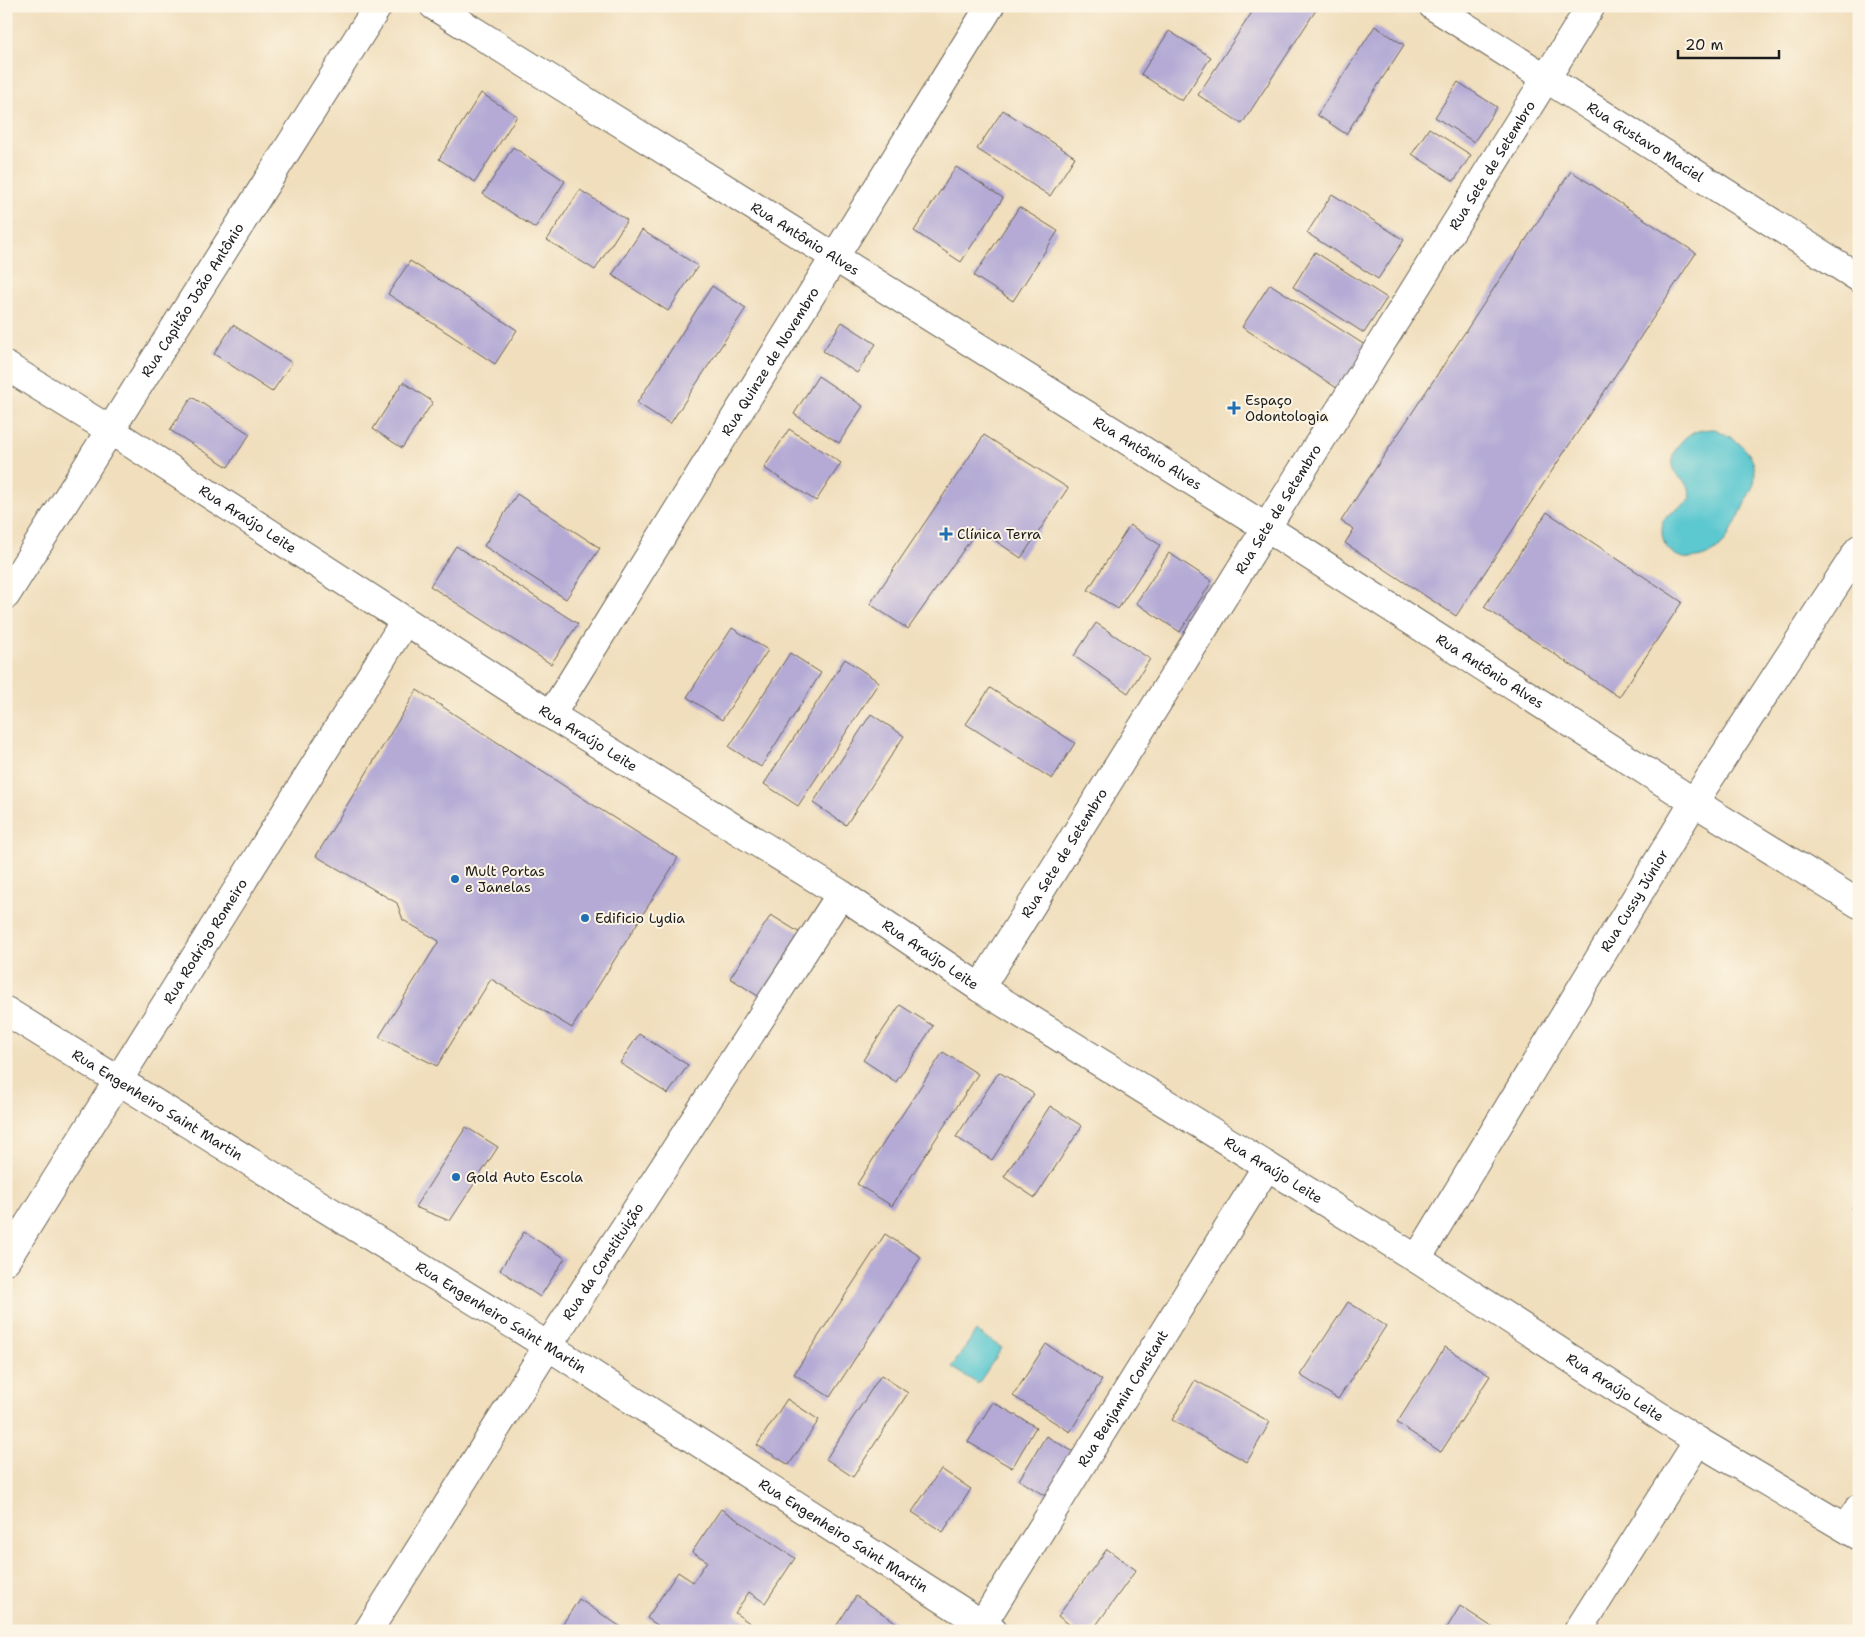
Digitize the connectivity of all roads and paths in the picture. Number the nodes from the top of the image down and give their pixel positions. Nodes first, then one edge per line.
1 (378, 6) edge
2 (434, 6) edge
3 (990, 6) edge
4 (1433, 6) edge
5 (1591, 6) edge
6 (1545, 77) junction
7 (834, 256) junction
8 (1859, 278) edge
9 (6, 366) edge
10 (110, 430) junction
11 (1267, 528) junction
12 (1859, 548) edge
13 (6, 595) edge
14 (405, 621) junction
15 (551, 715) junction
16 (1694, 802) junction
17 (841, 894) junction
18 (1859, 904) edge
19 (980, 988) junction
20 (6, 1010) edge
21 (118, 1080) junction
22 (1267, 1166) junction
23 (1417, 1259) junction
24 (6, 1260) edge
25 (548, 1346) junction
26 (1698, 1441) junction
27 (1855, 1524) edge
28 (985, 1629) edge
29 (368, 1631) edge
30 (1578, 1631) edge

1 - 10 street, Rua Capitão João Antônio
2 - 7 street, Rua Antônio Alves
3 - 7 street, Rua Quinze de Novembro
4 - 6 street, Rua Gustavo Maciel
5 - 6 street, Rua Sete de Setembro
6 - 8 street, Rua Gustavo Maciel
6 - 11 street, Rua Sete de Setembro
7 - 11 street, Rua Antônio Alves
7 - 15 street, Rua Quinze de Novembro
9 - 10 street, Rua Araújo Leite
10 - 13 street, Rua Capitão João Antônio
10 - 14 street, Rua Araújo Leite
11 - 16 street, Rua Antônio Alves
11 - 19 street, Rua Sete de Setembro
12 - 16 street, Rua Cussy Júnior
14 - 15 street, Rua Araújo Leite
14 - 21 street, Rua Rodrigo Romeiro
15 - 17 street, Rua Araújo Leite
16 - 18 street, Rua Antônio Alves
16 - 23 street, Rua Cussy Júnior
17 - 19 street, Rua Araújo Leite
17 - 25 street, Rua da Constituição
19 - 22 street, Rua Araújo Leite
20 - 21 street, Rua Engenheiro Saint Martin
21 - 24 street, Rua Rodrigo Romeiro
21 - 25 street, Rua Engenheiro Saint Martin
22 - 23 street, Rua Araújo Leite
22 - 28 street, Rua Benjamin Constant
23 - 26 street, Rua Araújo Leite
25 - 28 street, Rua Engenheiro Saint Martin
25 - 29 street, Rua da Constituição
26 - 27 street, Rua Araújo Leite
26 - 30 street

